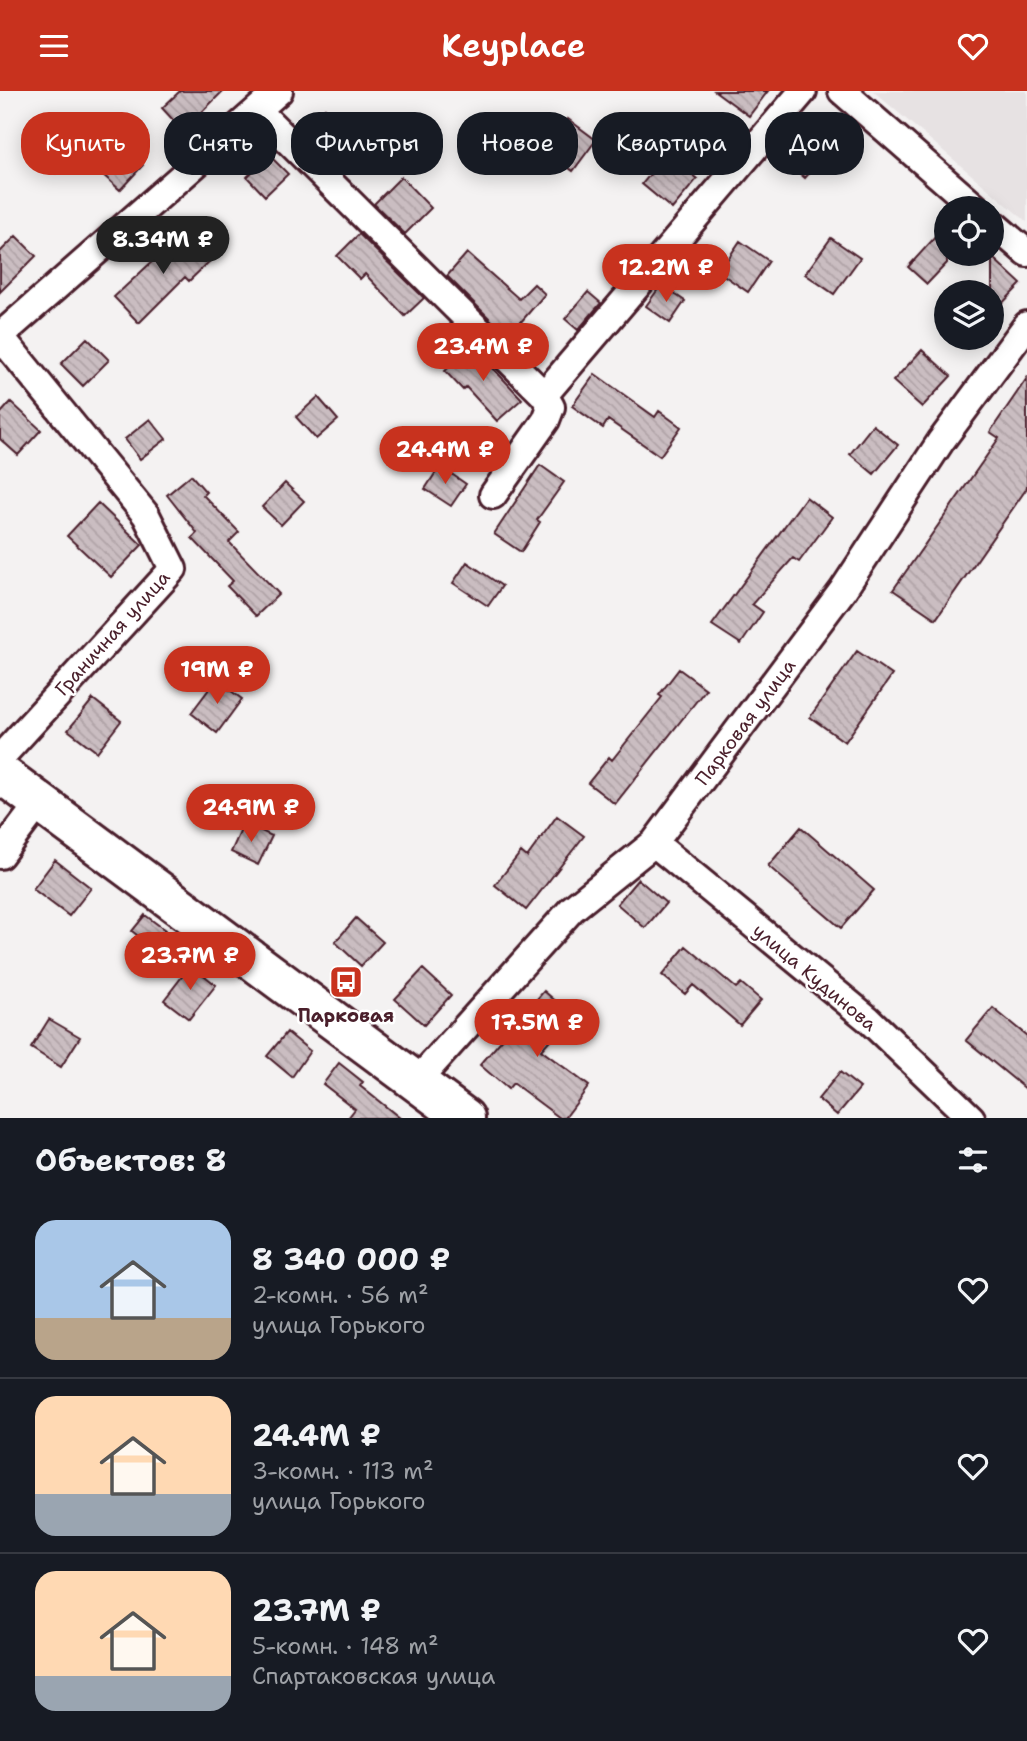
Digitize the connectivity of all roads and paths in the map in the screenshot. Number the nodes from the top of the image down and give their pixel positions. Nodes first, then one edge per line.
1 (279, 91) edge
2 (803, 91) edge
3 (842, 91) edge
4 (258, 111) junction
5 (962, 196) edge
6 (1004, 233) edge
7 (1027, 253) edge
8 (1027, 325) edge
9 (0, 336) edge
10 (544, 395) junction
11 (493, 495) dead end
12 (0, 758) edge
13 (0, 773) edge
14 (40, 802) junction
15 (654, 843) junction
16 (0, 855) edge
17 (418, 1080) junction
18 (465, 1118) edge
19 (971, 1118) edge

1 - 4 street
2 - 10 street
3 - 5 street
4 - 9 street
4 - 10 street
6 - 7 street
8 - 15 street, Парковая улица
9 - 12 street, Граничная улица
10 - 11 street
13 - 14 main road
14 - 16 street
14 - 17 main road
15 - 17 street, Парковая улица
15 - 19 street, улица Кудинова
17 - 18 main road

